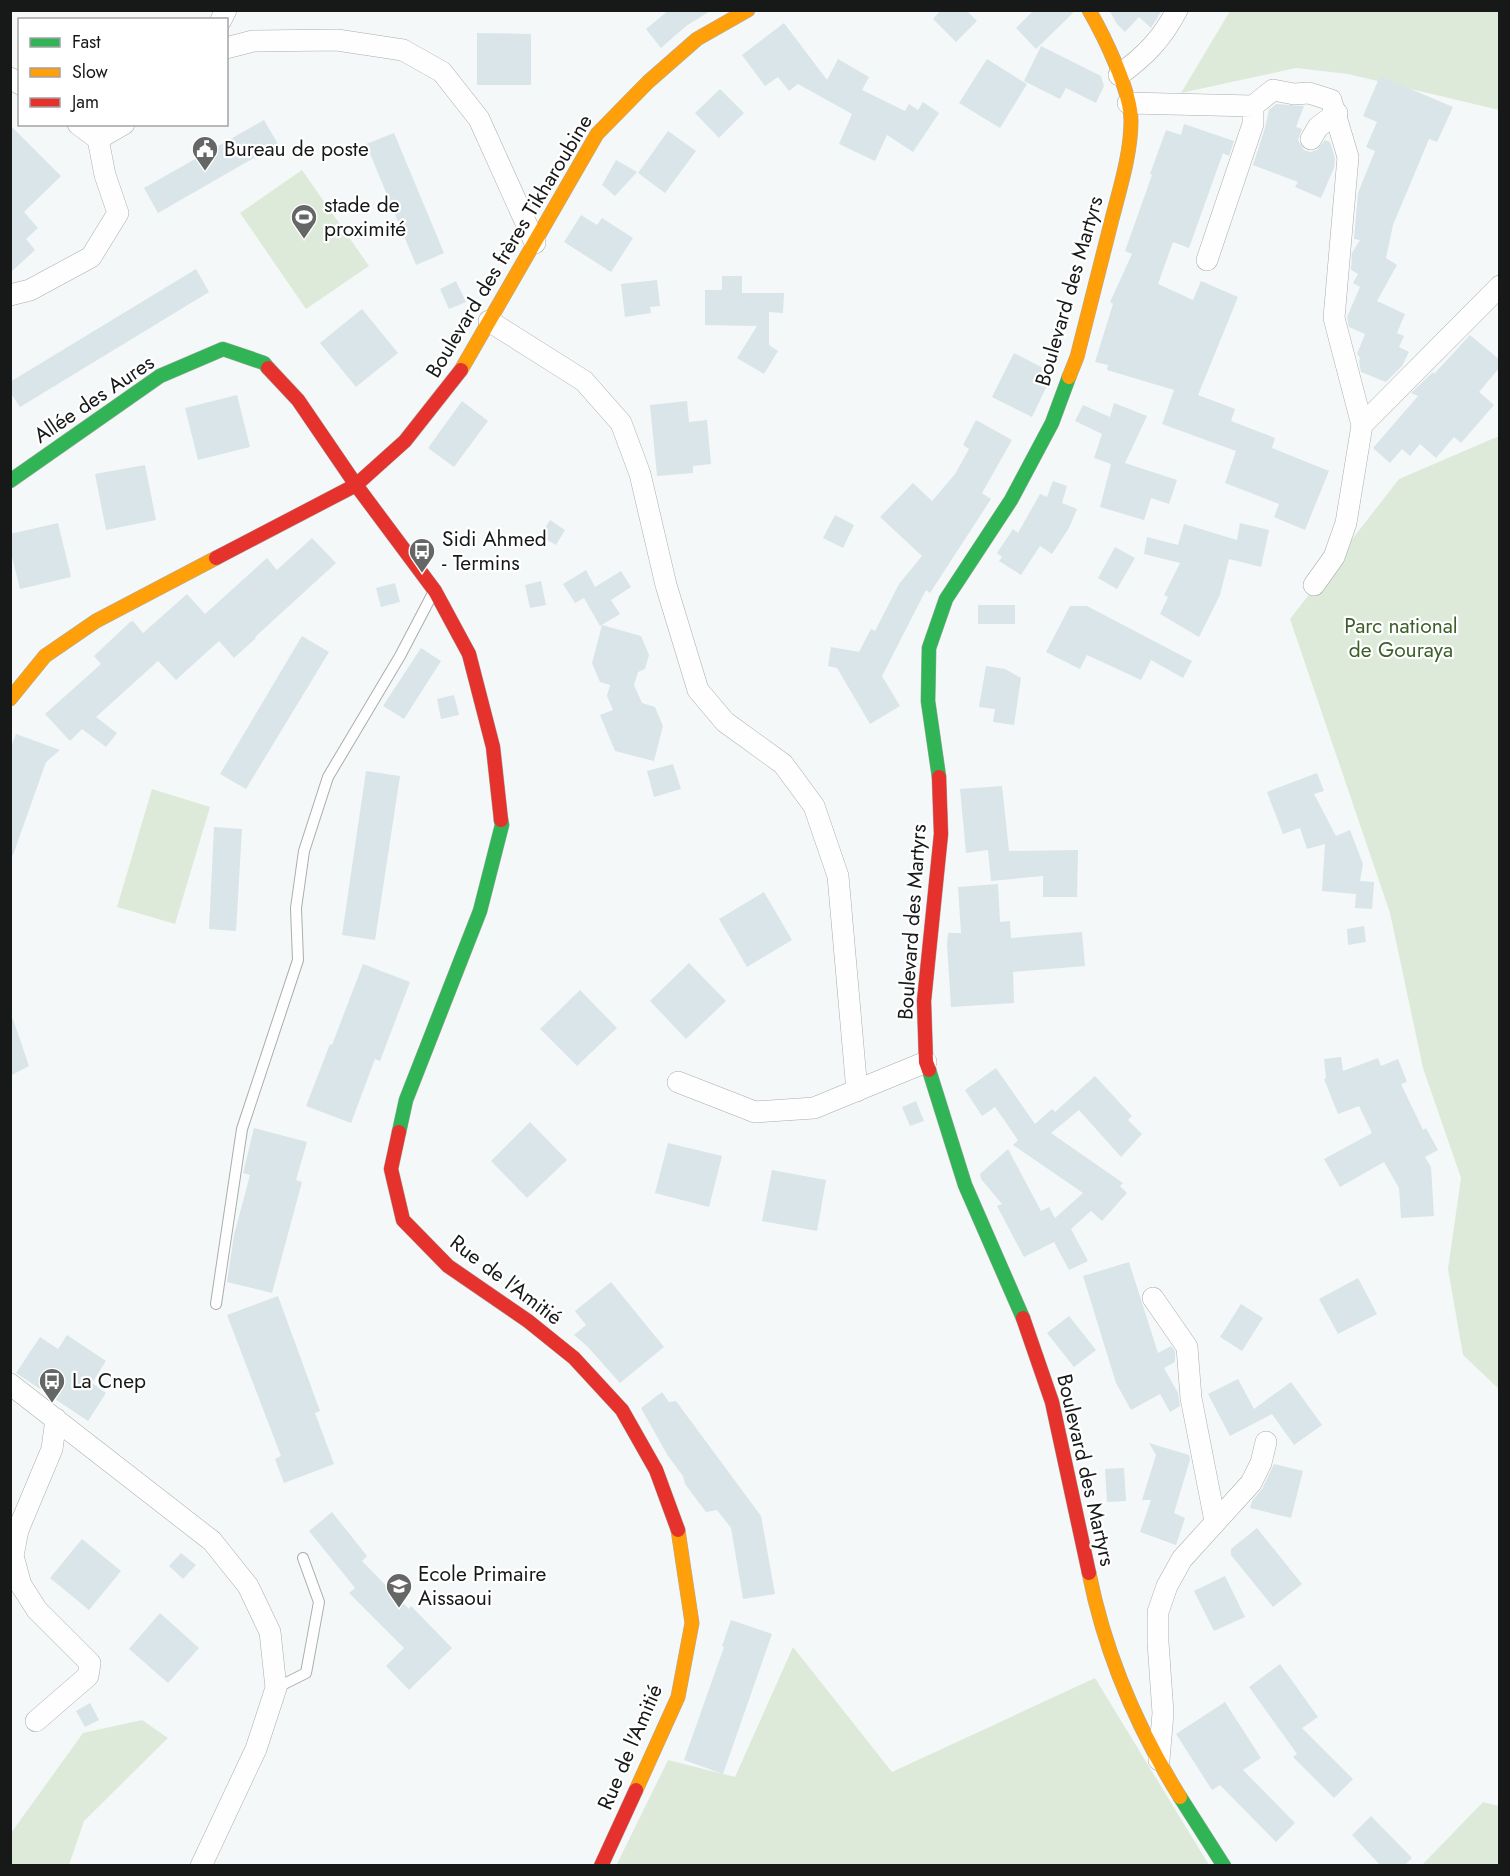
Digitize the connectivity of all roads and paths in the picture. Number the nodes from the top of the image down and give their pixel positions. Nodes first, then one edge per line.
1 (748, 10) edge
2 (1089, 10) edge
3 (1177, 10) edge
4 (228, 47) edge
5 (1119, 75) junction
6 (1128, 103) junction
7 (1253, 106) junction
8 (1337, 113) junction
9 (81, 126) edge
10 (121, 126) edge
11 (98, 139) junction
12 (1311, 139) dead end
13 (534, 243) junction
14 (1207, 260) dead end
15 (1500, 286) edge
16 (10, 295) edge
17 (489, 321) junction
18 (1362, 425) junction
19 (10, 481) edge
20 (356, 485) junction
21 (1314, 585) dead end
22 (435, 591) junction
23 (10, 699) edge
24 (926, 1062) junction
25 (678, 1082) dead end
26 (857, 1091) junction
27 (1153, 1298) dead end
28 (216, 1304) dead end
29 (10, 1384) edge
30 (56, 1419) junction
31 (1266, 1442) dead end
32 (1215, 1521) junction
33 (303, 1558) dead end
34 (276, 1688) junction
35 (36, 1721) dead end
36 (1159, 1763) junction
37 (201, 1866) edge
38 (601, 1866) edge
39 (1224, 1866) edge

1 - 13 street, Boulevard des frères Tikharoubine
2 - 5 street, Boulevard des Martyrs
3 - 5 street
4 - 13 street
5 - 6 street, Boulevard des Martyrs
6 - 7 street
6 - 24 street, Boulevard des Martyrs
7 - 8 street
7 - 14 street
8 - 12 street
8 - 18 street
9 - 11 street
10 - 11 street
11 - 16 street
13 - 17 street, Boulevard des frères Tikharoubine
15 - 18 street
17 - 20 street, Boulevard des frères Tikharoubine
17 - 26 street
18 - 21 street
19 - 20 street, Allée des Aures
20 - 22 street, Rue de l'Amitié
20 - 23 street, Boulevard des frères Tikharoubine
22 - 28 lane
22 - 38 street, Rue de l'Amitié
24 - 26 street
24 - 36 street, Boulevard des Martyrs
25 - 26 street
27 - 32 street
29 - 30 street
30 - 34 street
30 - 35 street
31 - 32 street
32 - 36 street
33 - 34 lane
34 - 37 street
36 - 39 street, Boulevard des Martyrs

